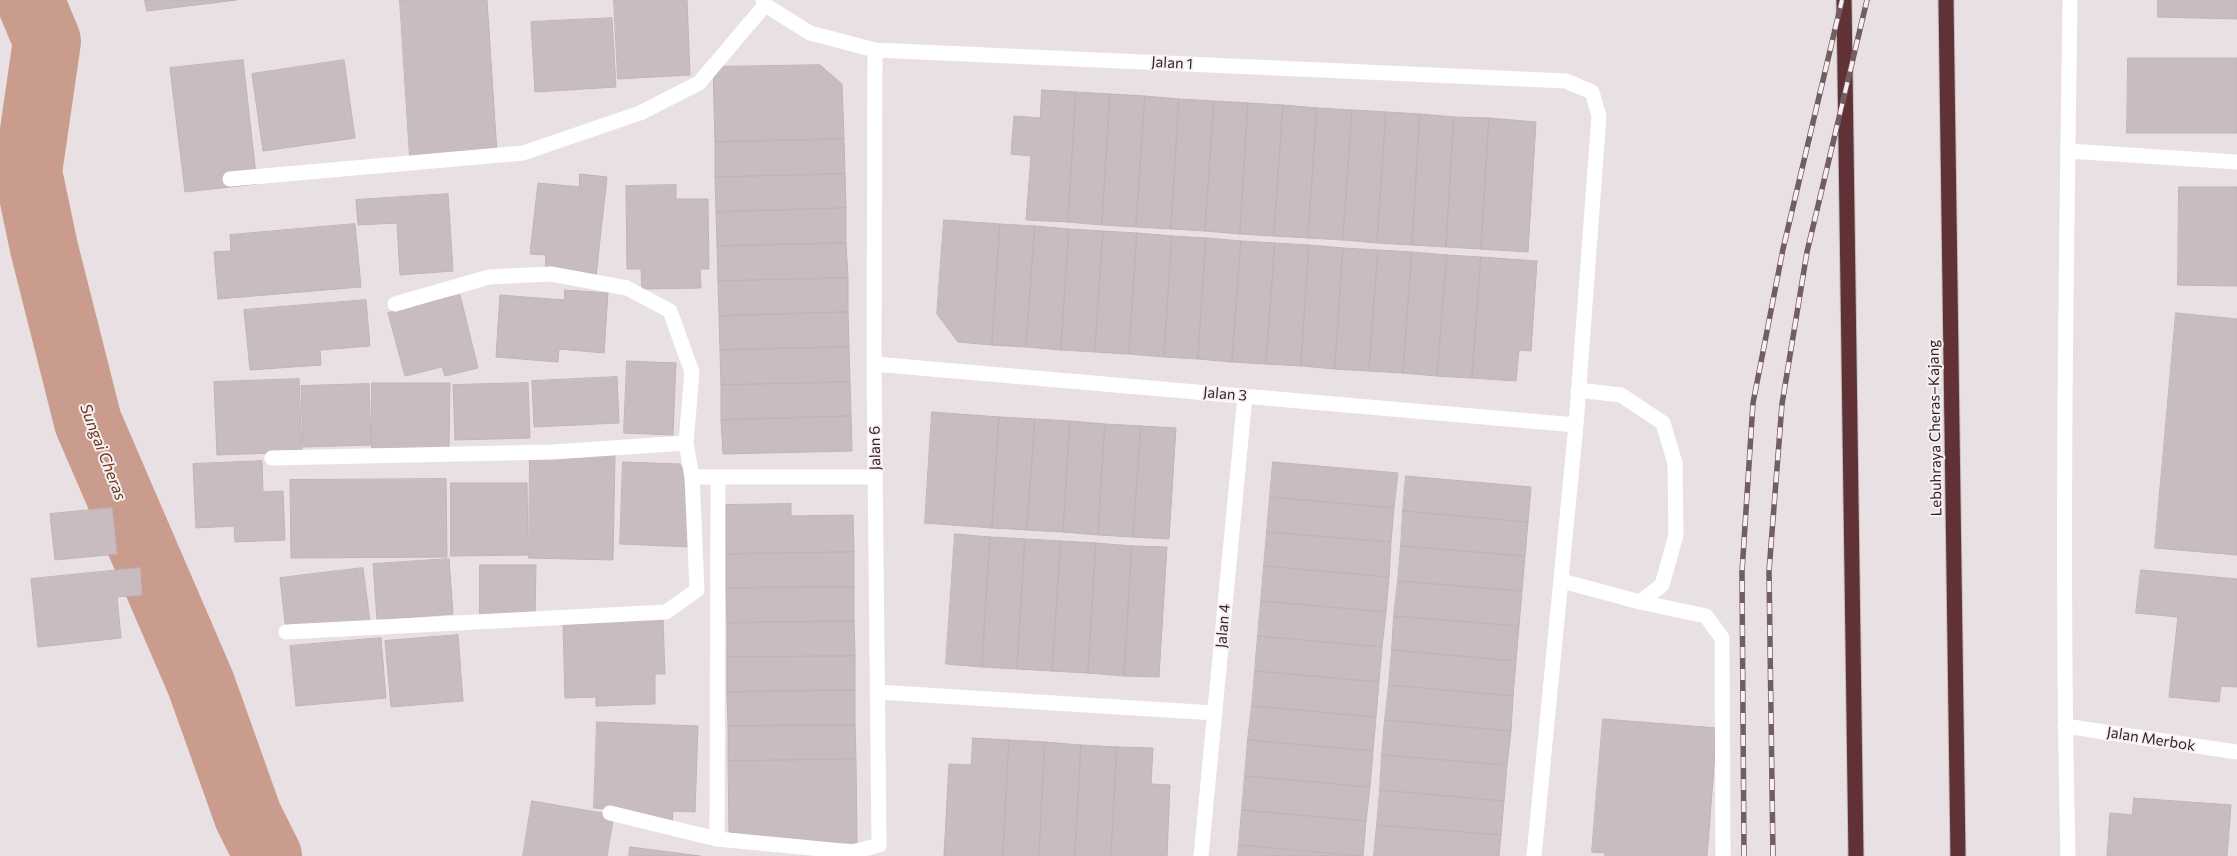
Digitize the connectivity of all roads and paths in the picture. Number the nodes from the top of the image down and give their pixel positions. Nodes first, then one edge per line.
1 (1844, 0) edge
2 (1946, 0) edge
3 (2070, 0) edge
4 (764, 3) edge
5 (875, 50) junction
6 (2068, 151) junction
7 (2237, 162) edge
8 (230, 179) dead end
9 (395, 304) dead end
10 (874, 364) junction
11 (1578, 390) junction
12 (1245, 396) junction
13 (1576, 425) junction
14 (686, 443) junction
15 (272, 458) dead end
16 (692, 477) junction
17 (875, 477) junction
18 (718, 478) junction
19 (1562, 581) junction
20 (1640, 602) junction
21 (286, 632) dead end
22 (878, 692) junction
23 (1214, 714) junction
24 (2065, 726) junction
25 (2237, 752) edge
26 (610, 813) dead end
27 (717, 840) junction
28 (1201, 856) edge
29 (1534, 856) edge
30 (1723, 856) edge
31 (1856, 856) edge
32 (1958, 856) edge
33 (2068, 856) edge

1 - 31 highway
2 - 32 highway, Lebuhraya Cheras–Kajang
3 - 6 street
4 - 5 street, Jalan 1
4 - 8 street
5 - 10 street, Jalan 6
5 - 11 street, Jalan 1
6 - 7 street
6 - 24 street
9 - 14 street
10 - 12 street, Jalan 3
10 - 17 street, Jalan 6
11 - 13 street
11 - 20 street
12 - 13 street, Jalan 3
12 - 23 street, Jalan 4
13 - 19 street
14 - 15 street
14 - 16 street
16 - 18 street
16 - 21 street
17 - 18 street
17 - 22 street, Jalan 6
18 - 27 street
19 - 20 street
19 - 29 street
20 - 30 street
22 - 23 street
22 - 27 street, Jalan 6
23 - 28 street, Jalan 4
24 - 25 street, Jalan Merbok
24 - 33 street
26 - 27 street

